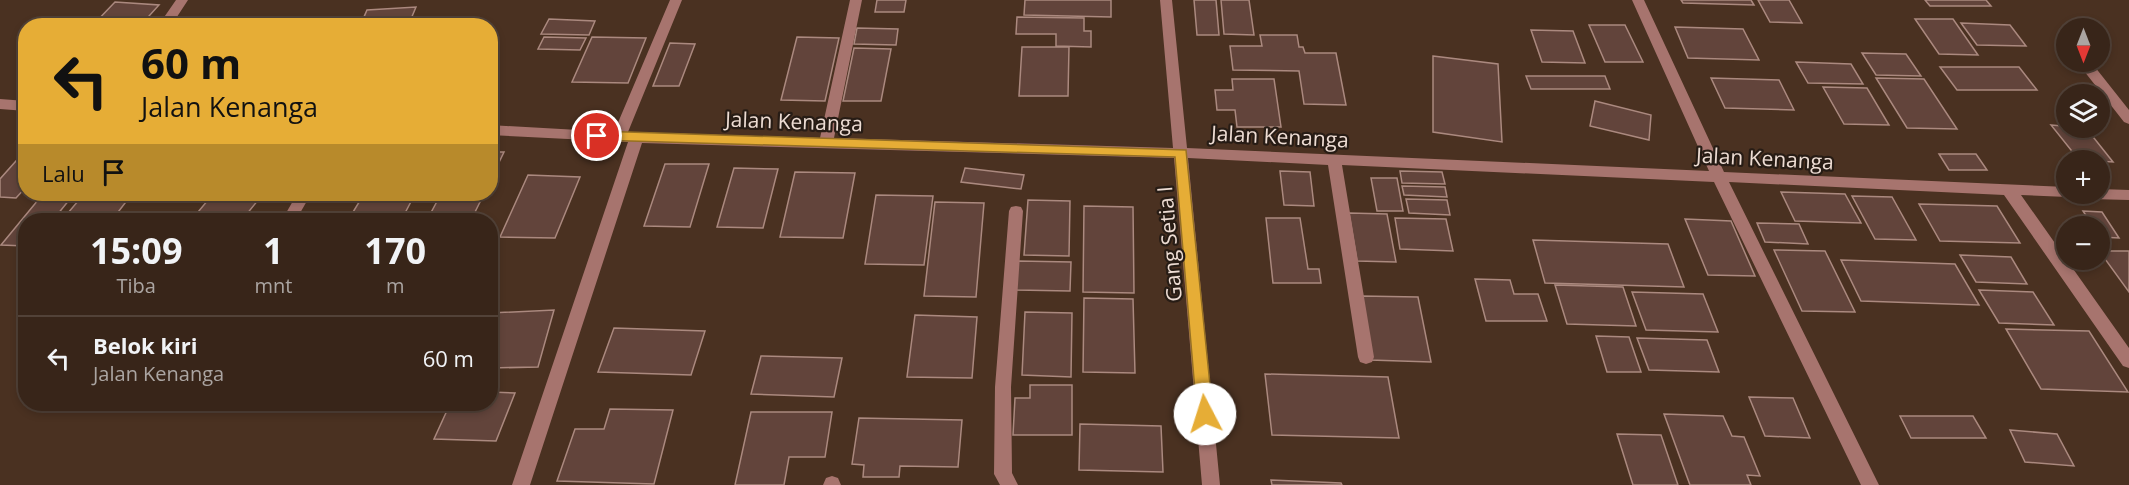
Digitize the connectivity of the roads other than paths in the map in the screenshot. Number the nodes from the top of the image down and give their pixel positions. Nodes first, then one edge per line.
1 (182, 0) edge
2 (676, 0) edge
3 (856, 0) edge
4 (1166, 0) edge
5 (1638, 0) edge
6 (170, 18) edge
7 (2092, 72) edge
8 (0, 104) edge
9 (18, 105) edge
10 (2129, 119) edge
11 (498, 130) edge
12 (619, 137) junction
13 (637, 137) junction
14 (826, 143) junction
15 (1181, 153) junction
16 (1334, 160) junction
17 (1719, 177) junction
18 (2009, 190) junction
19 (2056, 192) edge
20 (2110, 194) edge
21 (2129, 195) edge
22 (1016, 211) dead end
23 (1366, 357) dead end
24 (2129, 361) edge
25 (521, 485) edge
26 (1009, 485) edge
27 (1211, 485) edge
28 (1870, 485) edge

1 - 6 street
2 - 12 street
3 - 14 street
4 - 15 street, Gang Setia I
5 - 17 street
7 - 10 street
8 - 9 street
11 - 12 street, Jalan Kenanga
12 - 13 street, Jalan Kenanga
13 - 14 street, Jalan Kenanga
13 - 25 street
14 - 15 street, Jalan Kenanga
15 - 16 street, Jalan Kenanga
15 - 27 street, Gang Setia I
16 - 17 street, Jalan Kenanga
16 - 23 street
17 - 18 street, Jalan Kenanga
17 - 28 street
18 - 19 street, Jalan Kenanga
18 - 24 street
20 - 21 street
22 - 26 street

